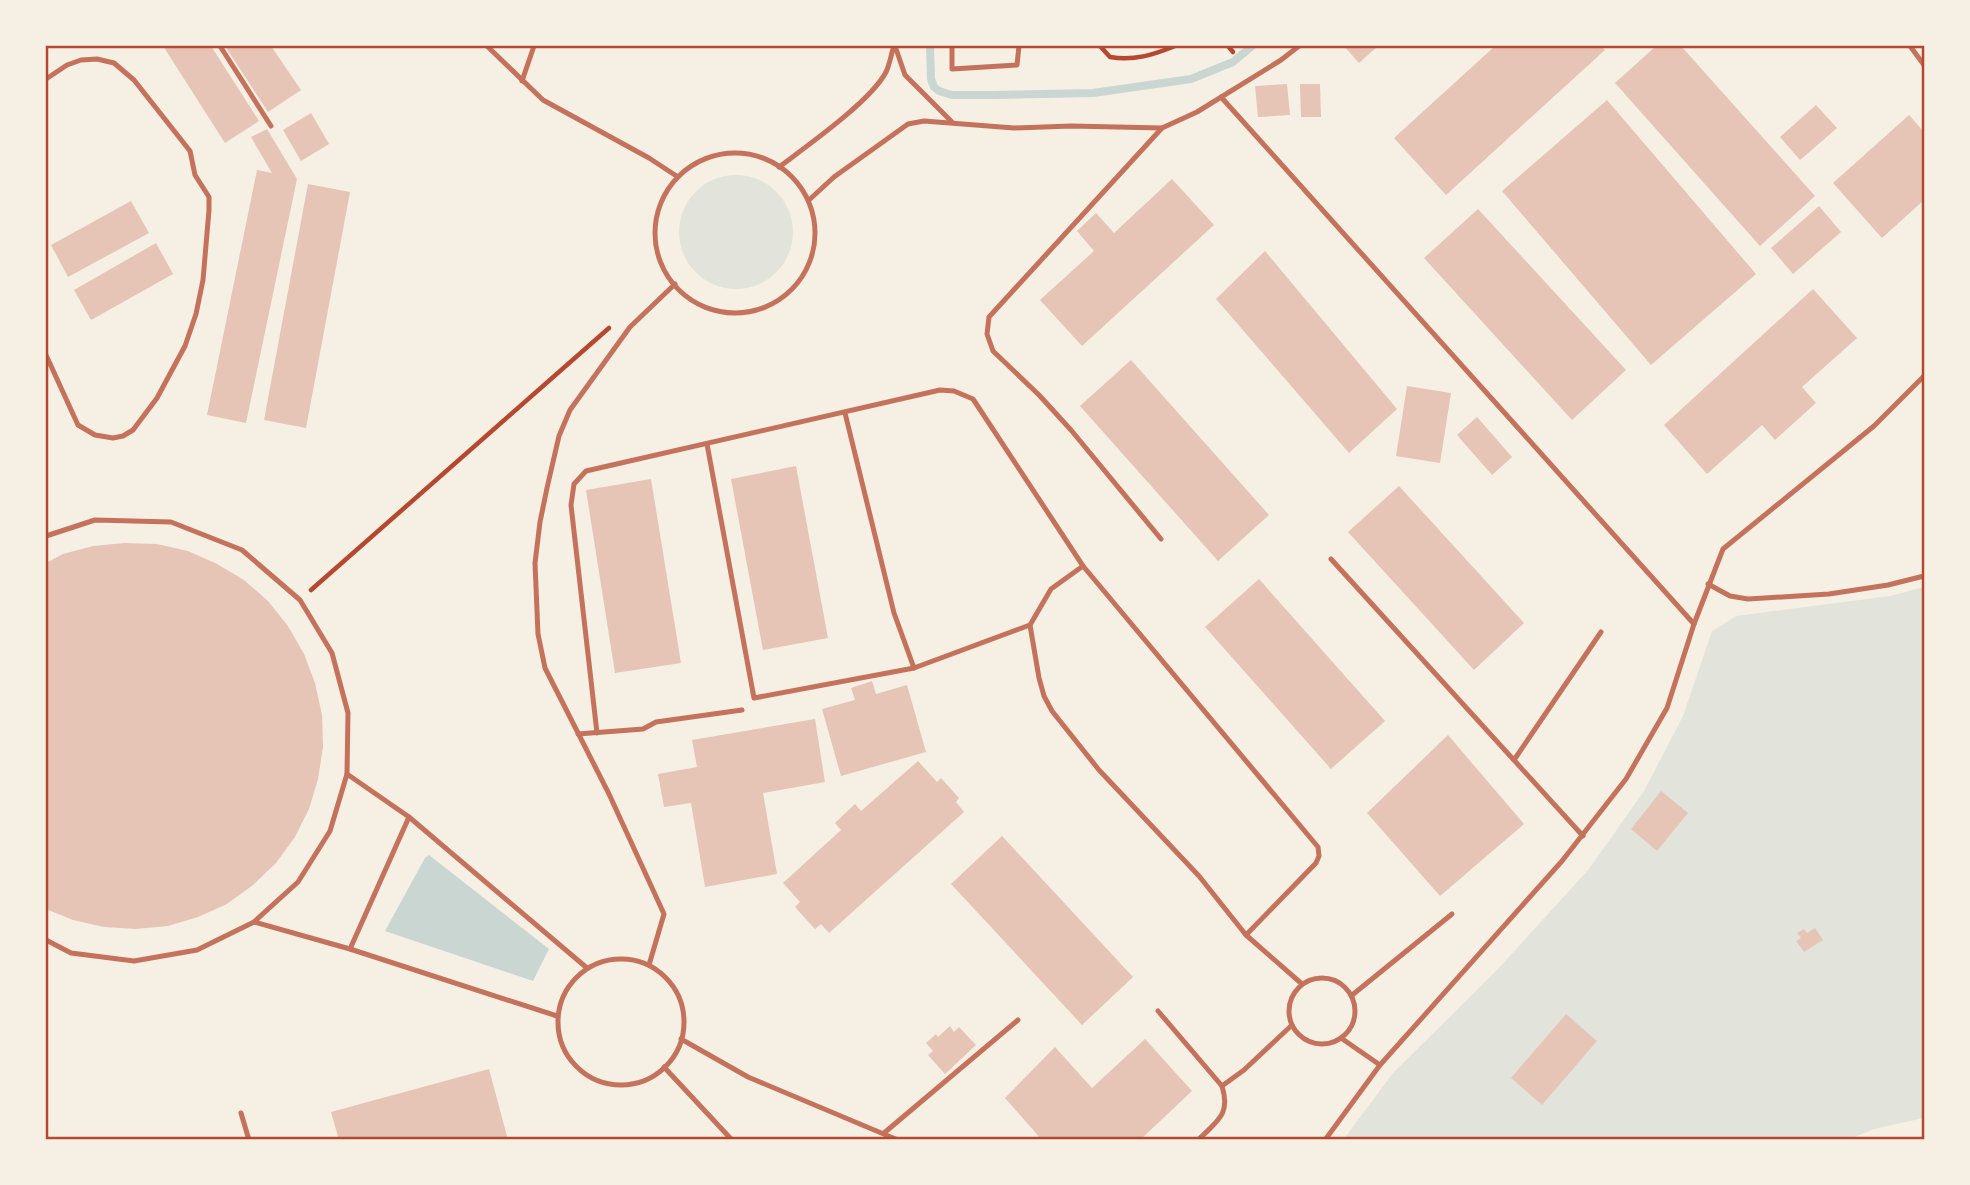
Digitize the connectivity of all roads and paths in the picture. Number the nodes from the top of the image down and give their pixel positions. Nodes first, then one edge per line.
1 (220, 46) edge
2 (487, 46) edge
3 (534, 46) edge
4 (894, 46) edge
5 (952, 46) edge
6 (1019, 46) edge
7 (1100, 46) edge
8 (1175, 46) edge
9 (1228, 46) edge
10 (1299, 46) edge
11 (1910, 46) edge
12 (1233, 52) dead end
13 (1924, 65) edge
14 (46, 79) edge
15 (522, 81) junction
16 (1221, 97) junction
17 (952, 122) junction
18 (271, 126) dead end
19 (1162, 128) junction
20 (779, 166) junction
21 (678, 177) junction
22 (808, 200) junction
23 (674, 284) junction
24 (617, 321) dead end
25 (46, 355) edge
26 (1924, 376) edge
27 (845, 413) junction
28 (707, 444) junction
29 (46, 537) edge
30 (1161, 539) dead end
31 (1331, 559) dead end
32 (1083, 566) junction
33 (1924, 576) edge
34 (1708, 584) junction
35 (300, 600) junction
36 (1694, 624) junction
37 (1030, 625) junction
38 (1601, 632) dead end
39 (914, 668) junction
40 (742, 710) dead end
41 (597, 733) junction
42 (578, 734) junction
43 (1514, 760) junction
44 (346, 774) junction
45 (410, 817) junction
46 (1583, 836) junction
47 (1452, 914) dead end
48 (254, 922) junction
49 (1246, 935) junction
50 (46, 940) edge
51 (350, 949) junction
52 (649, 965) junction
53 (587, 968) junction
54 (1302, 984) junction
55 (1351, 996) junction
56 (1158, 1011) dead end
57 (557, 1016) junction
58 (1017, 1020) dead end
59 (1292, 1025) junction
60 (1341, 1038) junction
61 (681, 1039) junction
62 (1380, 1065) junction
63 (664, 1068) junction
64 (1222, 1086) junction
65 (241, 1113) dead end
66 (884, 1133) junction
67 (249, 1139) edge
68 (733, 1139) edge
69 (898, 1139) edge
70 (1198, 1139) edge
71 (1325, 1139) edge

1 - 18 lane
2 - 15 lane
3 - 15 lane
4 - 17 lane
4 - 20 lane
5 - 6 lane
7 - 8 path
9 - 12 path
10 - 16 lane
11 - 13 lane
14 - 25 lane
15 - 21 lane
16 - 19 lane
16 - 36 lane
17 - 19 lane
17 - 22 lane
19 - 30 lane
20 - 21 lane
20 - 22 lane
21 - 23 lane
22 - 23 lane
23 - 42 lane
24 - 35 path
26 - 34 lane
27 - 28 lane
27 - 32 lane
27 - 39 lane
28 - 39 lane
28 - 41 lane
29 - 35 lane
31 - 43 lane
32 - 37 lane
32 - 49 lane
33 - 34 lane
34 - 36 lane
35 - 44 lane
36 - 46 lane
37 - 39 lane
37 - 49 lane
38 - 43 lane
40 - 41 lane
41 - 42 lane
42 - 52 lane
43 - 46 lane
44 - 45 lane
44 - 48 lane
45 - 51 lane
45 - 53 lane
46 - 62 lane
47 - 55 lane
48 - 50 lane
48 - 51 lane
49 - 54 lane
51 - 57 lane
52 - 53 lane
52 - 61 lane
53 - 57 lane
54 - 55 lane
54 - 59 lane
55 - 60 lane
56 - 64 lane
57 - 63 lane
58 - 66 lane
59 - 60 lane
59 - 64 lane
60 - 62 lane
61 - 63 lane
61 - 66 lane
62 - 71 lane
63 - 68 lane
64 - 70 lane
65 - 67 lane
66 - 69 lane

